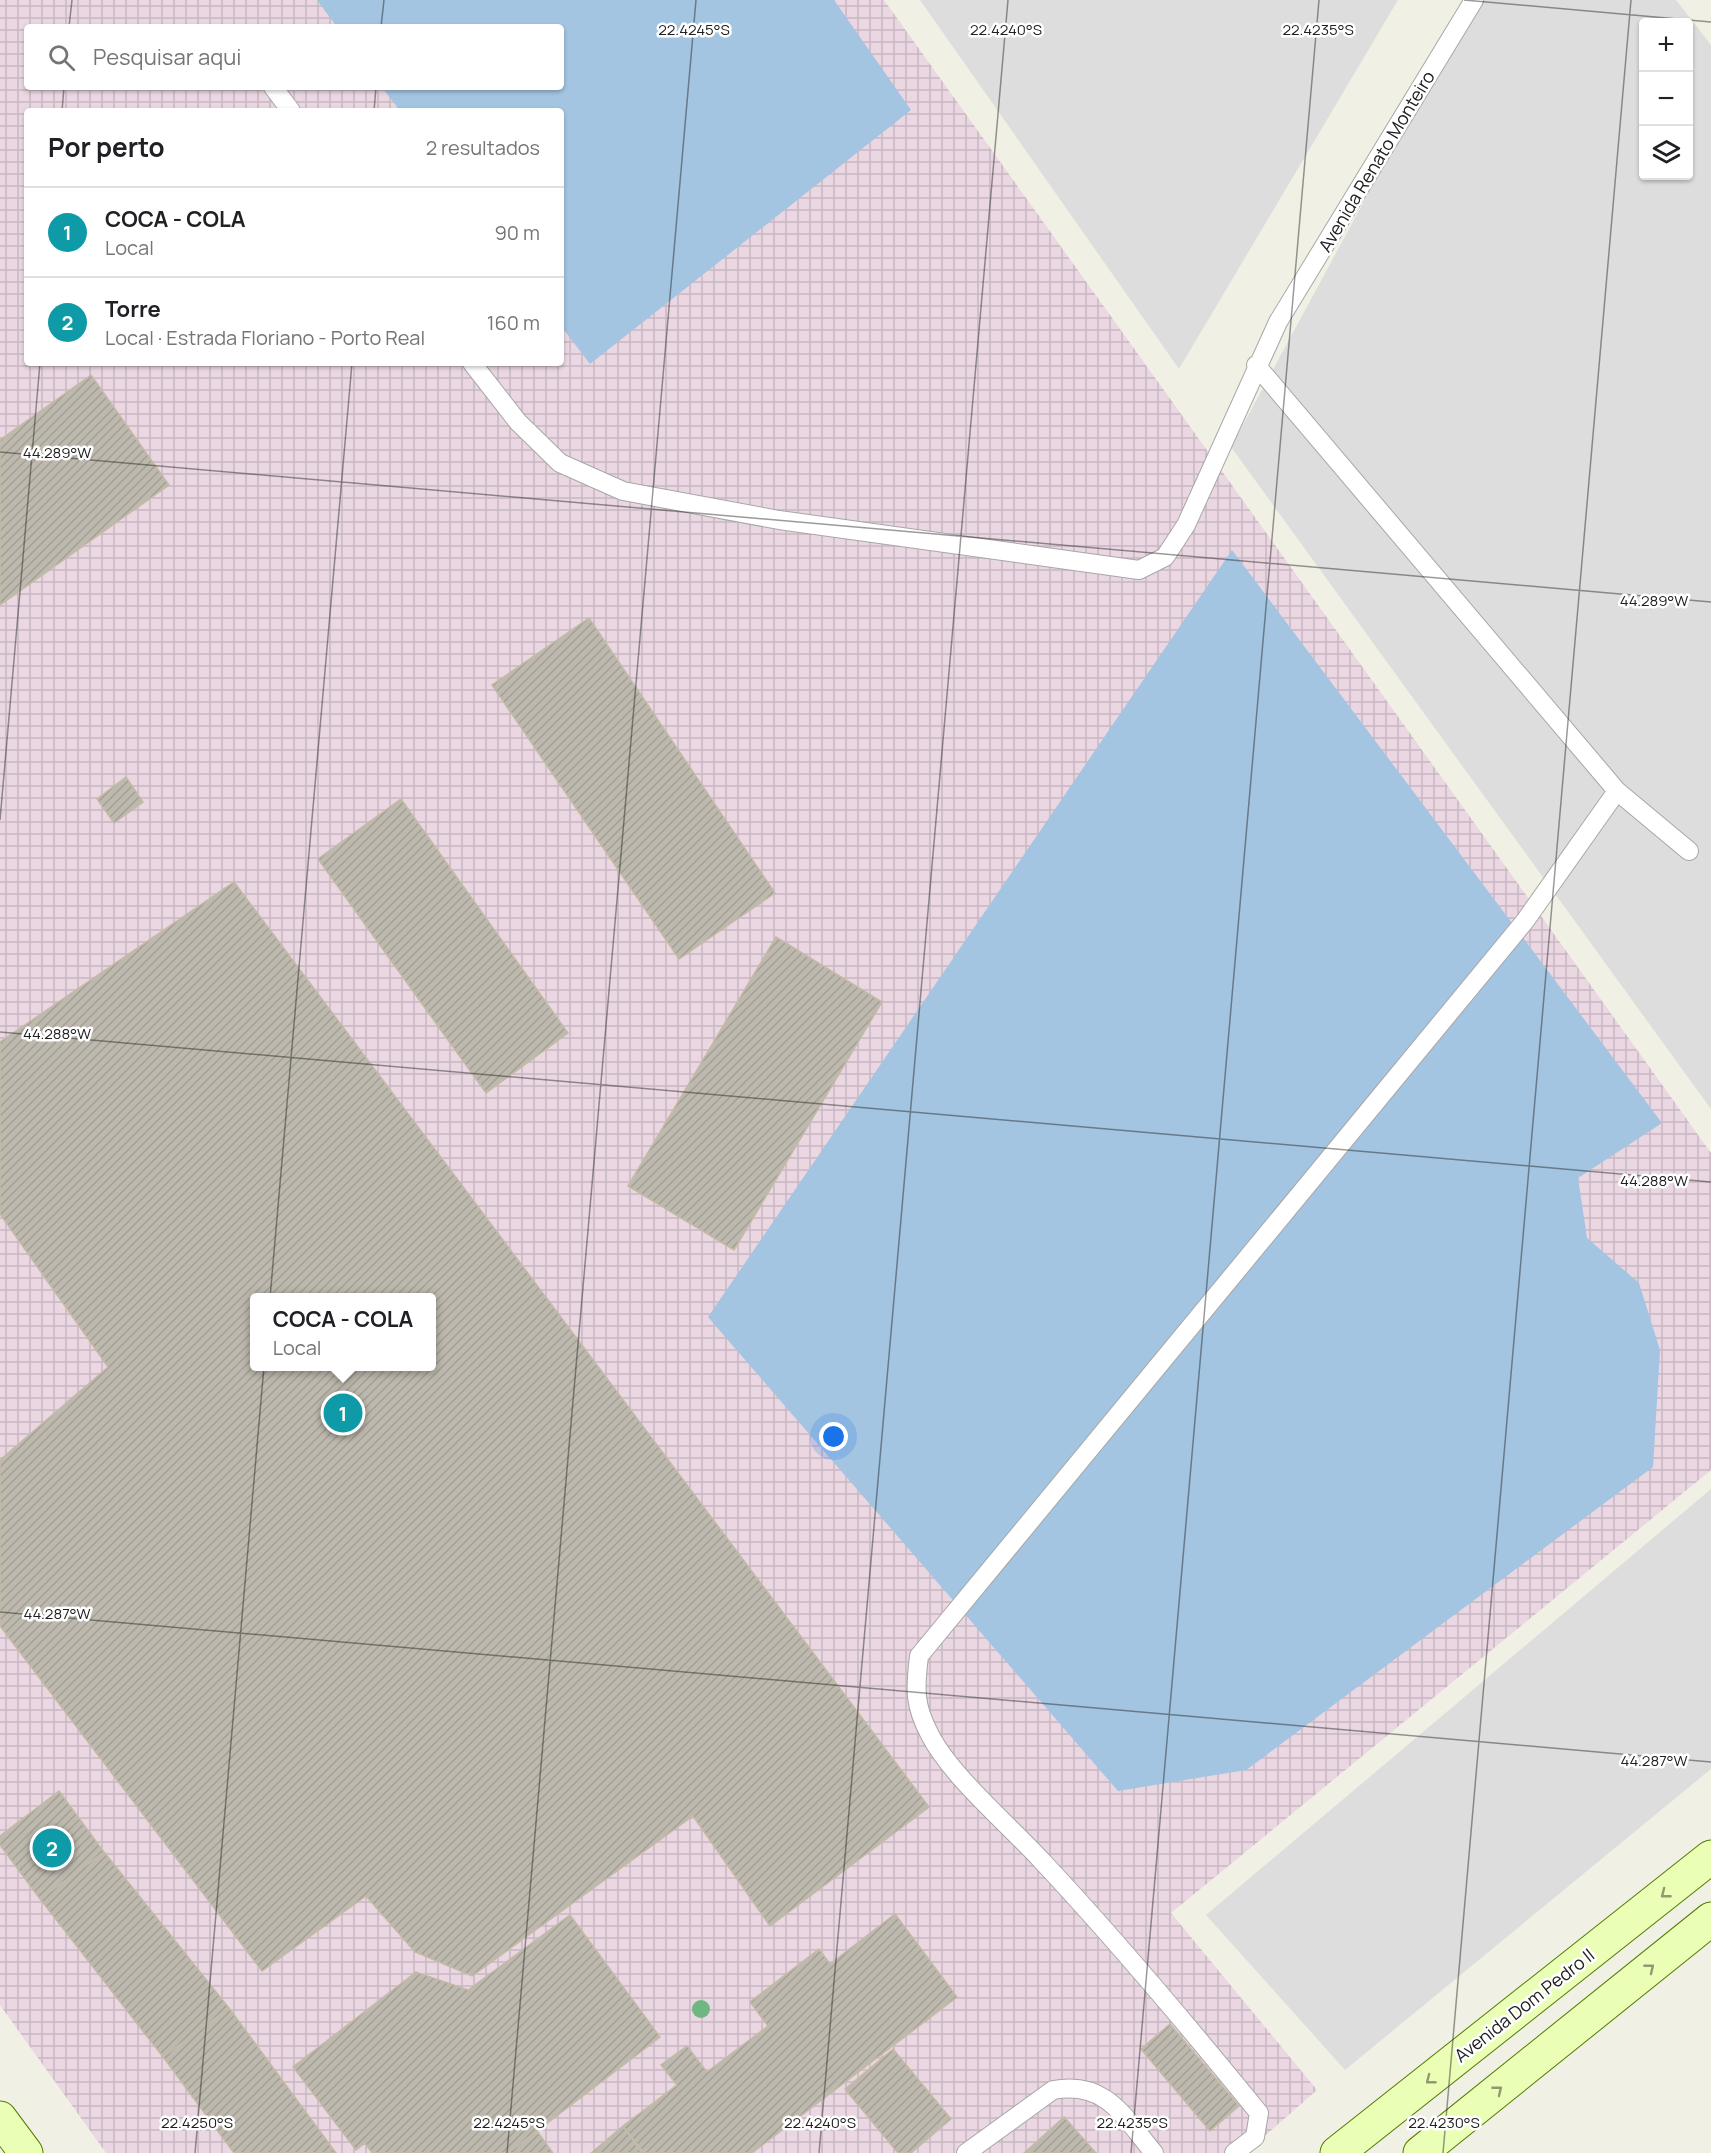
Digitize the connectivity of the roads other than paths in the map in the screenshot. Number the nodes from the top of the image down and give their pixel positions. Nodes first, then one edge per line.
1 (1474, 0) edge
2 (275, 90) edge
3 (289, 108) edge
4 (1256, 365) junction
5 (474, 366) edge
6 (1617, 791) junction
7 (1689, 851) dead end
8 (1711, 1857) edge
9 (1711, 1919) edge
10 (0, 2118) edge
11 (1359, 2146) edge
12 (26, 2153) edge
13 (966, 2153) edge
14 (1154, 2153) edge
15 (1234, 2153) edge
16 (1420, 2153) edge

1 - 4 lane, Avenida Renato Monteiro
2 - 3 lane
4 - 5 lane, Avenida Renato Monteiro
4 - 6 lane
6 - 7 lane
6 - 15 lane
8 -> 11 main road, Avenida Dom Pedro II
16 -> 9 main road
10 - 12 main road
13 - 14 lane

